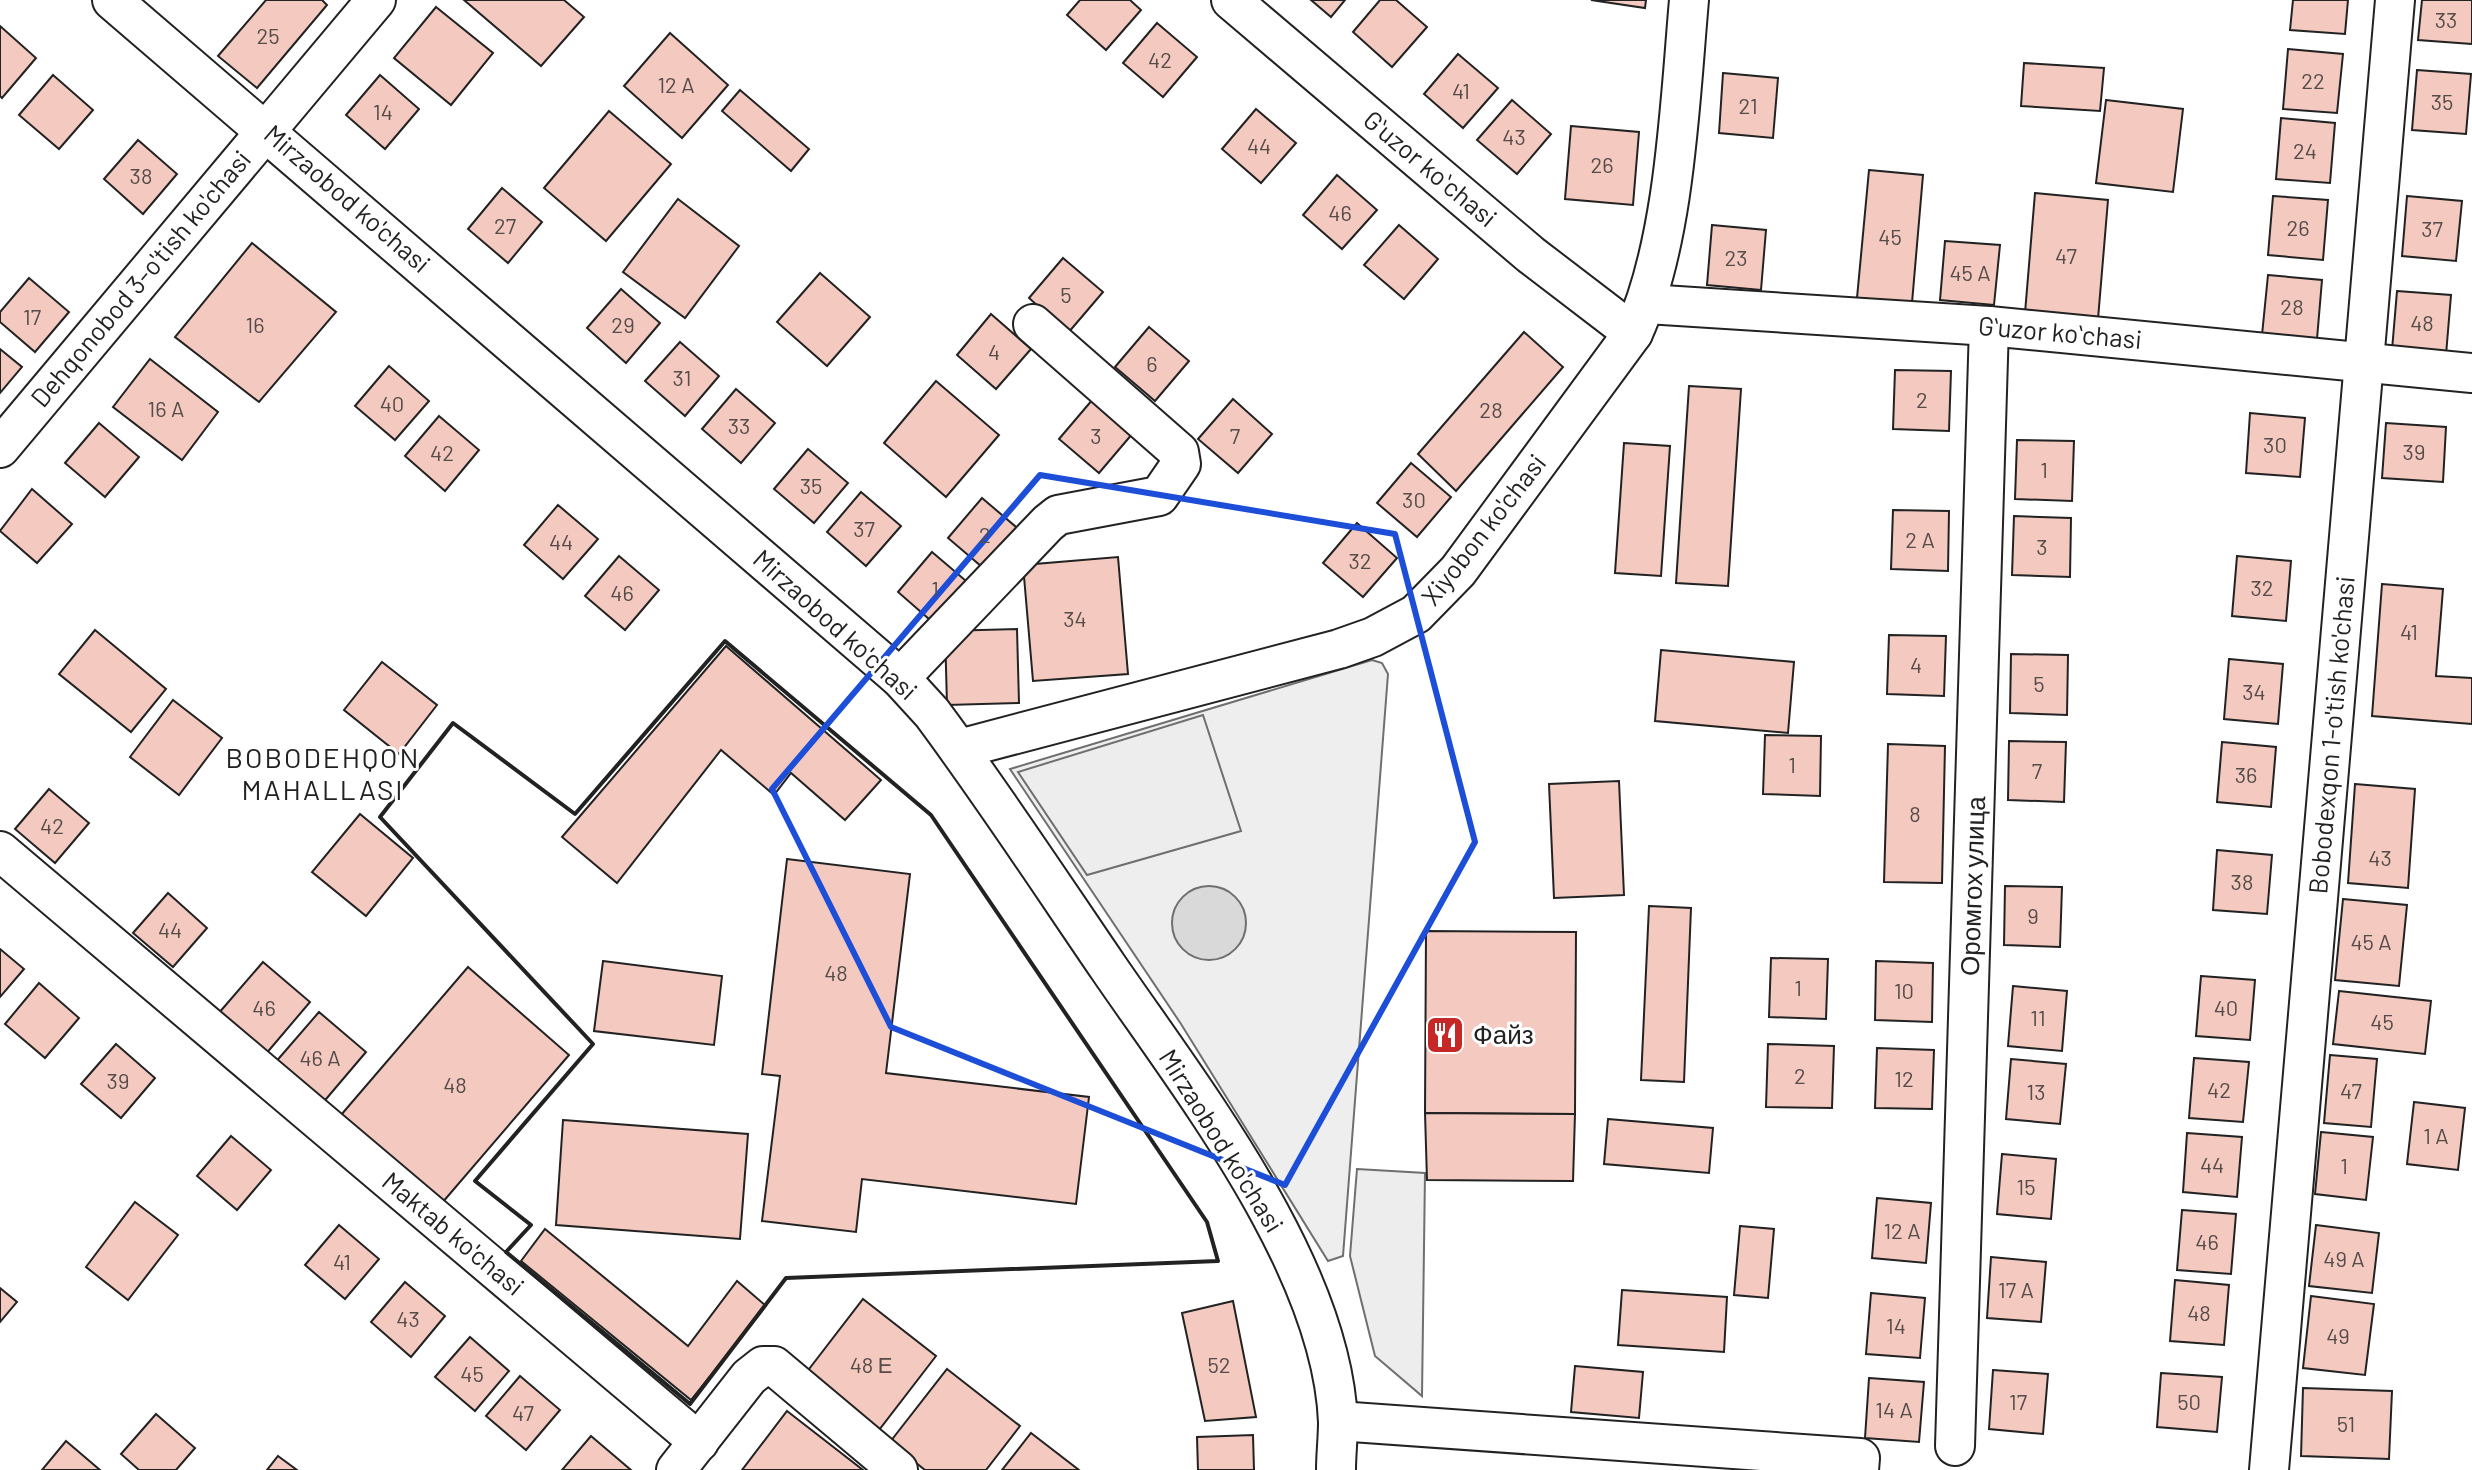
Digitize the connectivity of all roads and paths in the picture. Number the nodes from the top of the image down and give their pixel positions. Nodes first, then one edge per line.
1 (112, 0) edge
2 (376, 0) edge
3 (1231, 0) edge
4 (1689, 0) edge
5 (2395, 0) edge
6 (266, 129) junction
7 (1640, 318) junction
8 (1033, 324) dead end
9 (1989, 326) junction
10 (2365, 362) junction
11 (2472, 373) edge
12 (0, 448) edge
13 (900, 678) junction
14 (959, 749) junction
15 (0, 851) edge
16 (1338, 1421) junction
17 (1955, 1446) dead end
18 (687, 1456) edge
19 (1860, 1464) edge
20 (898, 1470) edge
21 (1336, 1470) edge
22 (2269, 1470) edge

1 - 6 street, Mirzaobod ko'chasi
2 - 6 street, Dehqonobod 3-o'tish ko'chasi
3 - 7 street, Gʻuzor koʻchasi
4 - 7 street, Xiyobon ko'chasi
5 - 10 street, Bobodexqon 1-o'tish ko'chasi
6 - 12 street, Dehqonobod 3-o'tish ko'chasi
6 - 13 street, Mirzaobod ko'chasi
7 - 9 street, Gʻuzor koʻchasi
7 - 14 street, Xiyobon ko'chasi
8 - 13 street
9 - 10 street, Gʻuzor koʻchasi
9 - 17 street, Оромгох улица
10 - 11 street, Gʻuzor koʻchasi
10 - 22 street, Bobodexqon 1-o'tish ko'chasi
13 - 14 street, Mirzaobod ko'chasi
14 - 16 street, Mirzaobod ko'chasi
15 - 18 street, Maktab ko'chasi
16 - 19 street
16 - 21 street, Mirzaobod ko'chasi
18 - 20 street, Maktab ko'chasi

